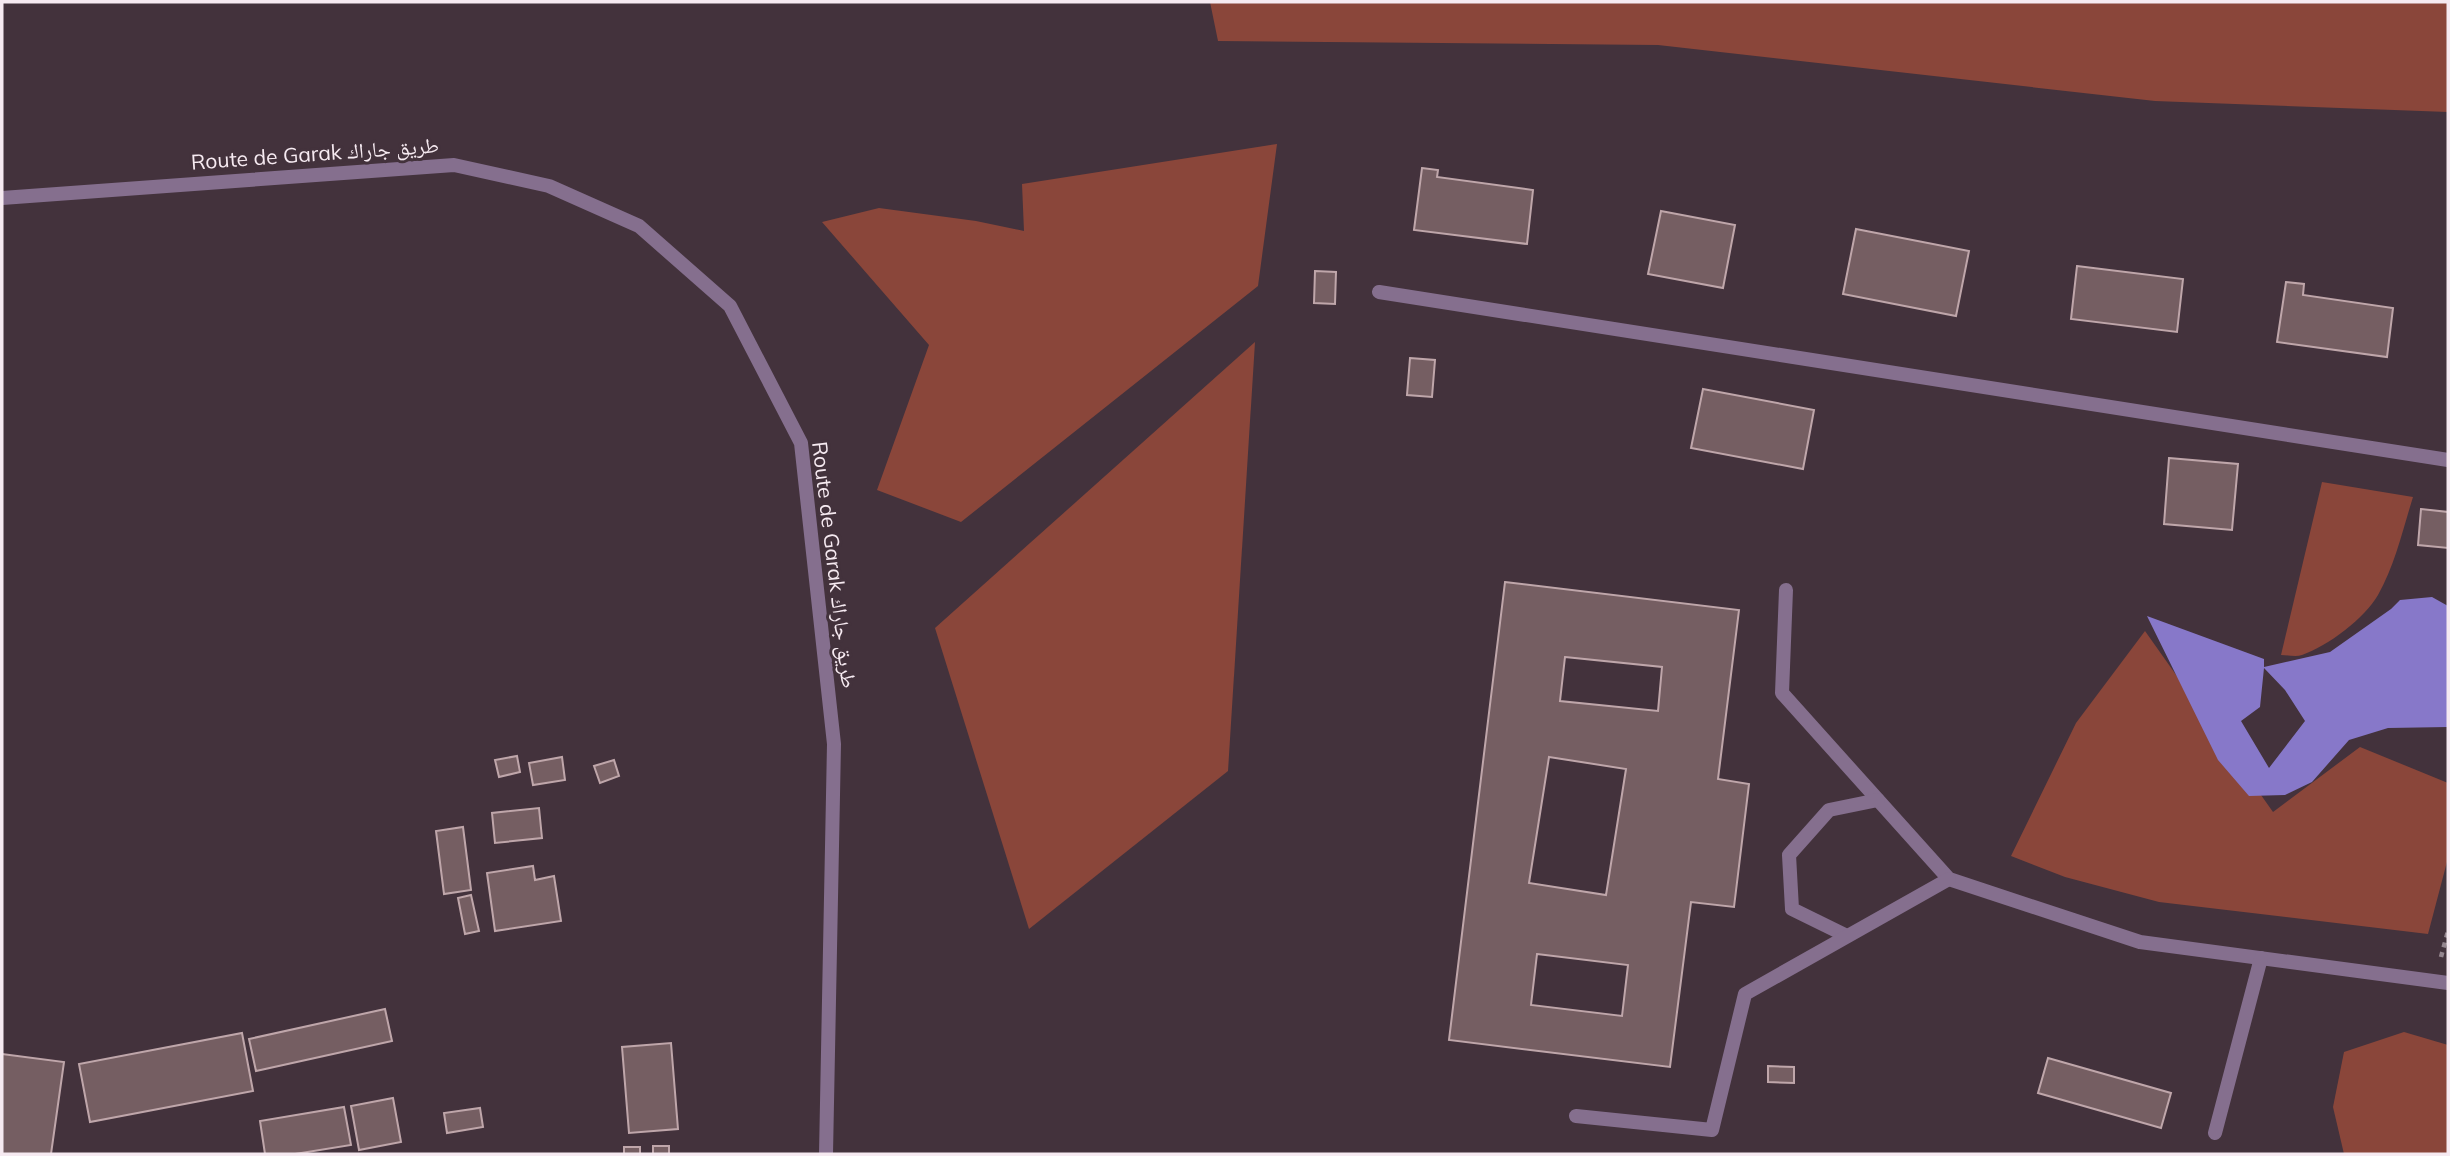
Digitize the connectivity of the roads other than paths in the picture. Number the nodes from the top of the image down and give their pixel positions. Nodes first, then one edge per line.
1 (2, 198) edge
2 (1380, 292) dead end
3 (2448, 460) edge
4 (1786, 590) dead end
5 (1878, 800) junction
6 (1949, 879) junction
7 (1847, 936) junction
8 (2261, 958) junction
9 (2448, 983) edge
10 (1576, 1116) dead end
11 (2215, 1133) dead end
12 (826, 1154) edge

1 - 12 street, Route de Garak طريق جاراك
2 - 3 street
4 - 5 street
5 - 6 street
5 - 7 street
6 - 7 street
6 - 8 street
7 - 10 street
8 - 9 street
8 - 11 street

